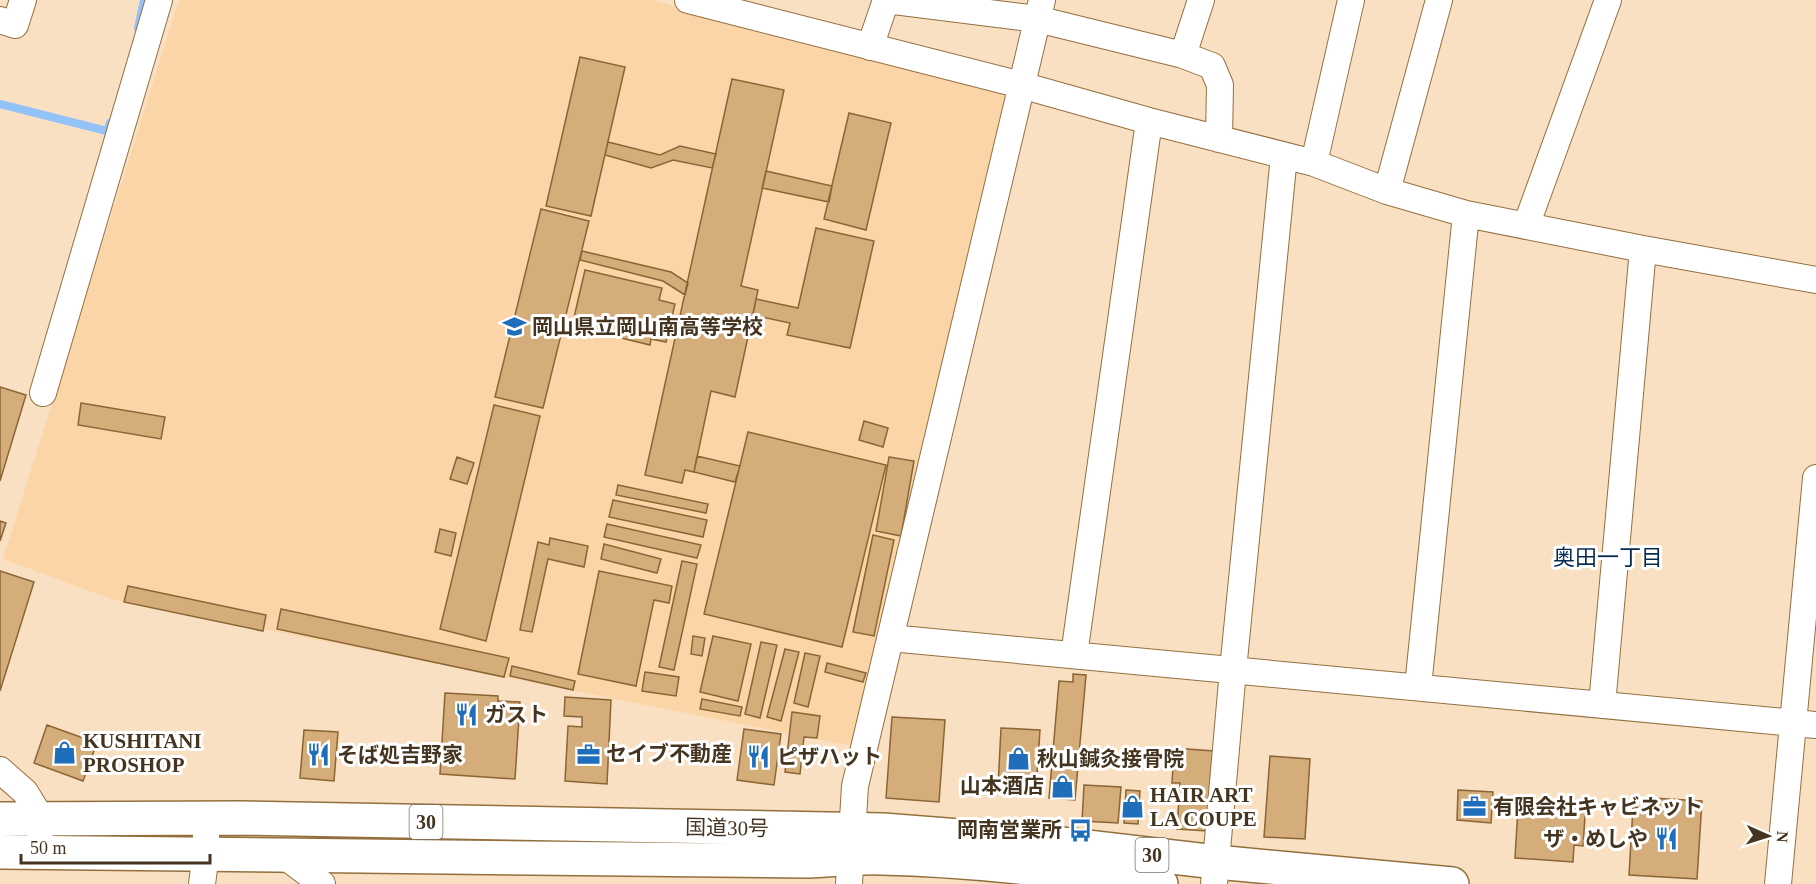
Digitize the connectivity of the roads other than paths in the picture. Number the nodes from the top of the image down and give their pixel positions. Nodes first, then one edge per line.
1 (23, 0) edge
2 (159, 0) edge
3 (688, 0) edge
4 (1201, 0) edge
5 (1351, 0) edge
6 (1439, 0) edge
7 (1608, 0) edge
8 (736, 6) edge
9 (1040, 9) edge
10 (0, 20) edge
11 (870, 46) junction
12 (1183, 55) junction
13 (1021, 85) junction
14 (1149, 121) junction
15 (1219, 139) junction
16 (1284, 156) junction
17 (1314, 163) junction
18 (1388, 191) junction
19 (1466, 214) junction
20 (1526, 226) junction
21 (1643, 249) junction
22 (1816, 279) edge
23 (43, 393) dead end
24 (1816, 478) edge
25 (890, 638) junction
26 (1074, 655) junction
27 (1233, 670) junction
28 (1418, 687) junction
29 (1602, 705) junction
30 (1804, 724) edge
31 (0, 770) edge
32 (41, 818) junction
33 (206, 818) junction
34 (0, 819) edge
35 (0, 852) edge
36 (40, 852) junction
37 (282, 854) junction
38 (850, 858) edge
39 (204, 868) edge
40 (1215, 873) edge
41 (322, 884) edge
42 (1161, 884) edge
43 (1452, 884) edge
44 (1778, 884) edge

1 - 10 street
2 - 23 street
3 - 8 street
4 - 12 street
5 - 17 street
6 - 18 street
7 - 20 street
8 - 11 street
9 - 11 street
9 - 12 street
9 - 13 street
11 - 13 street
12 - 15 street
13 - 14 street
13 - 25 street
14 - 15 street
14 - 26 street
15 - 16 street
16 - 17 street
16 - 27 street
17 - 18 street
18 - 19 street
19 - 20 street
19 - 28 street
20 - 21 street
21 - 22 street
21 - 29 street
24 - 30 street
25 - 26 street
25 - 38 street
26 - 27 street
27 - 28 street
27 - 40 street
28 - 29 street
29 - 30 street
30 - 44 street
31 - 32 street
32 - 33 highway, 国道30号 / 30
32 - 34 highway, 国道30号 / 30
32 - 36 street
33 - 38 highway, 国道30号 / 30
33 - 39 street
35 - 36 highway, 国道30号 / 30
36 - 39 highway, 国道30号 / 30
37 - 38 highway, 国道30号 / 30
37 - 39 highway, 国道30号 / 30
37 - 41 street
38 - 40 highway, 国道30号 / 30
38 - 42 highway, 国道30号 / 30
40 - 43 highway, 国道30号 / 30

